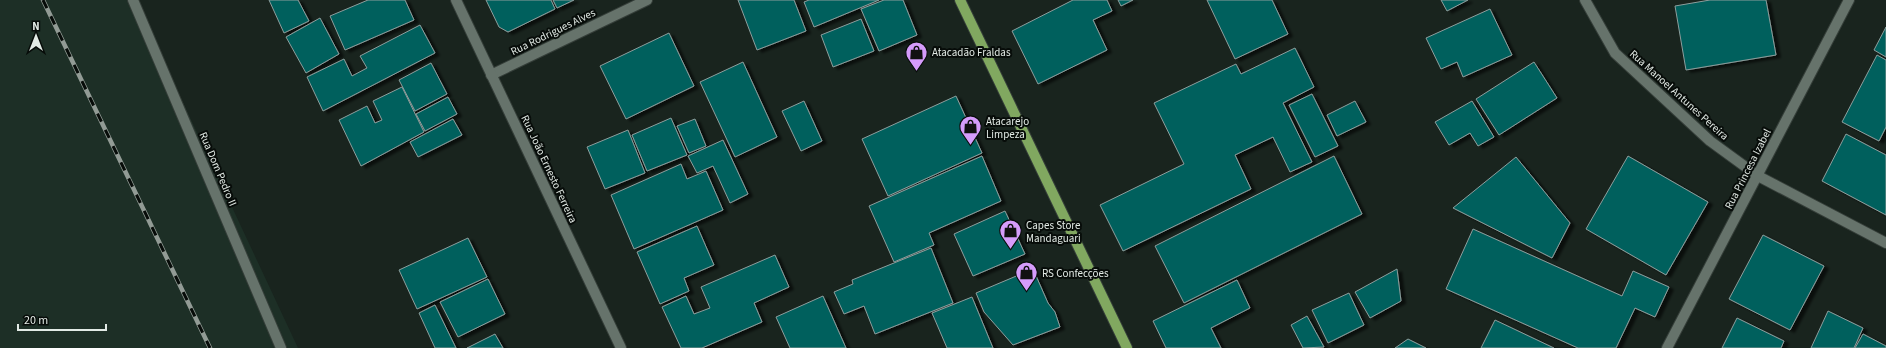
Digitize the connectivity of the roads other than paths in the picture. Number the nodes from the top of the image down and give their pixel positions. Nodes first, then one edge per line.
1 (133, 0) edge
2 (456, 0) edge
3 (647, 0) edge
4 (960, 0) edge
5 (1585, 0) edge
6 (1849, 0) edge
7 (491, 75) junction
8 (1758, 176) junction
9 (1886, 243) edge
10 (281, 348) edge
11 (621, 348) edge
12 (1127, 348) edge
13 (1667, 348) edge

1 - 10 street, Rua Dom Pedro II
2 - 7 street, Rua João Ernesto Ferreira
3 - 7 street, Rua Rodrigues Alves
4 - 12 main road
5 - 8 street, Rua Manoel Antunes Pereira
6 - 8 street, Rua Princesa Izabel
7 - 11 street, Rua João Ernesto Ferreira
8 - 9 street, Rua Manoel Antunes Pereira
8 - 13 street, Rua Princesa Izabel

